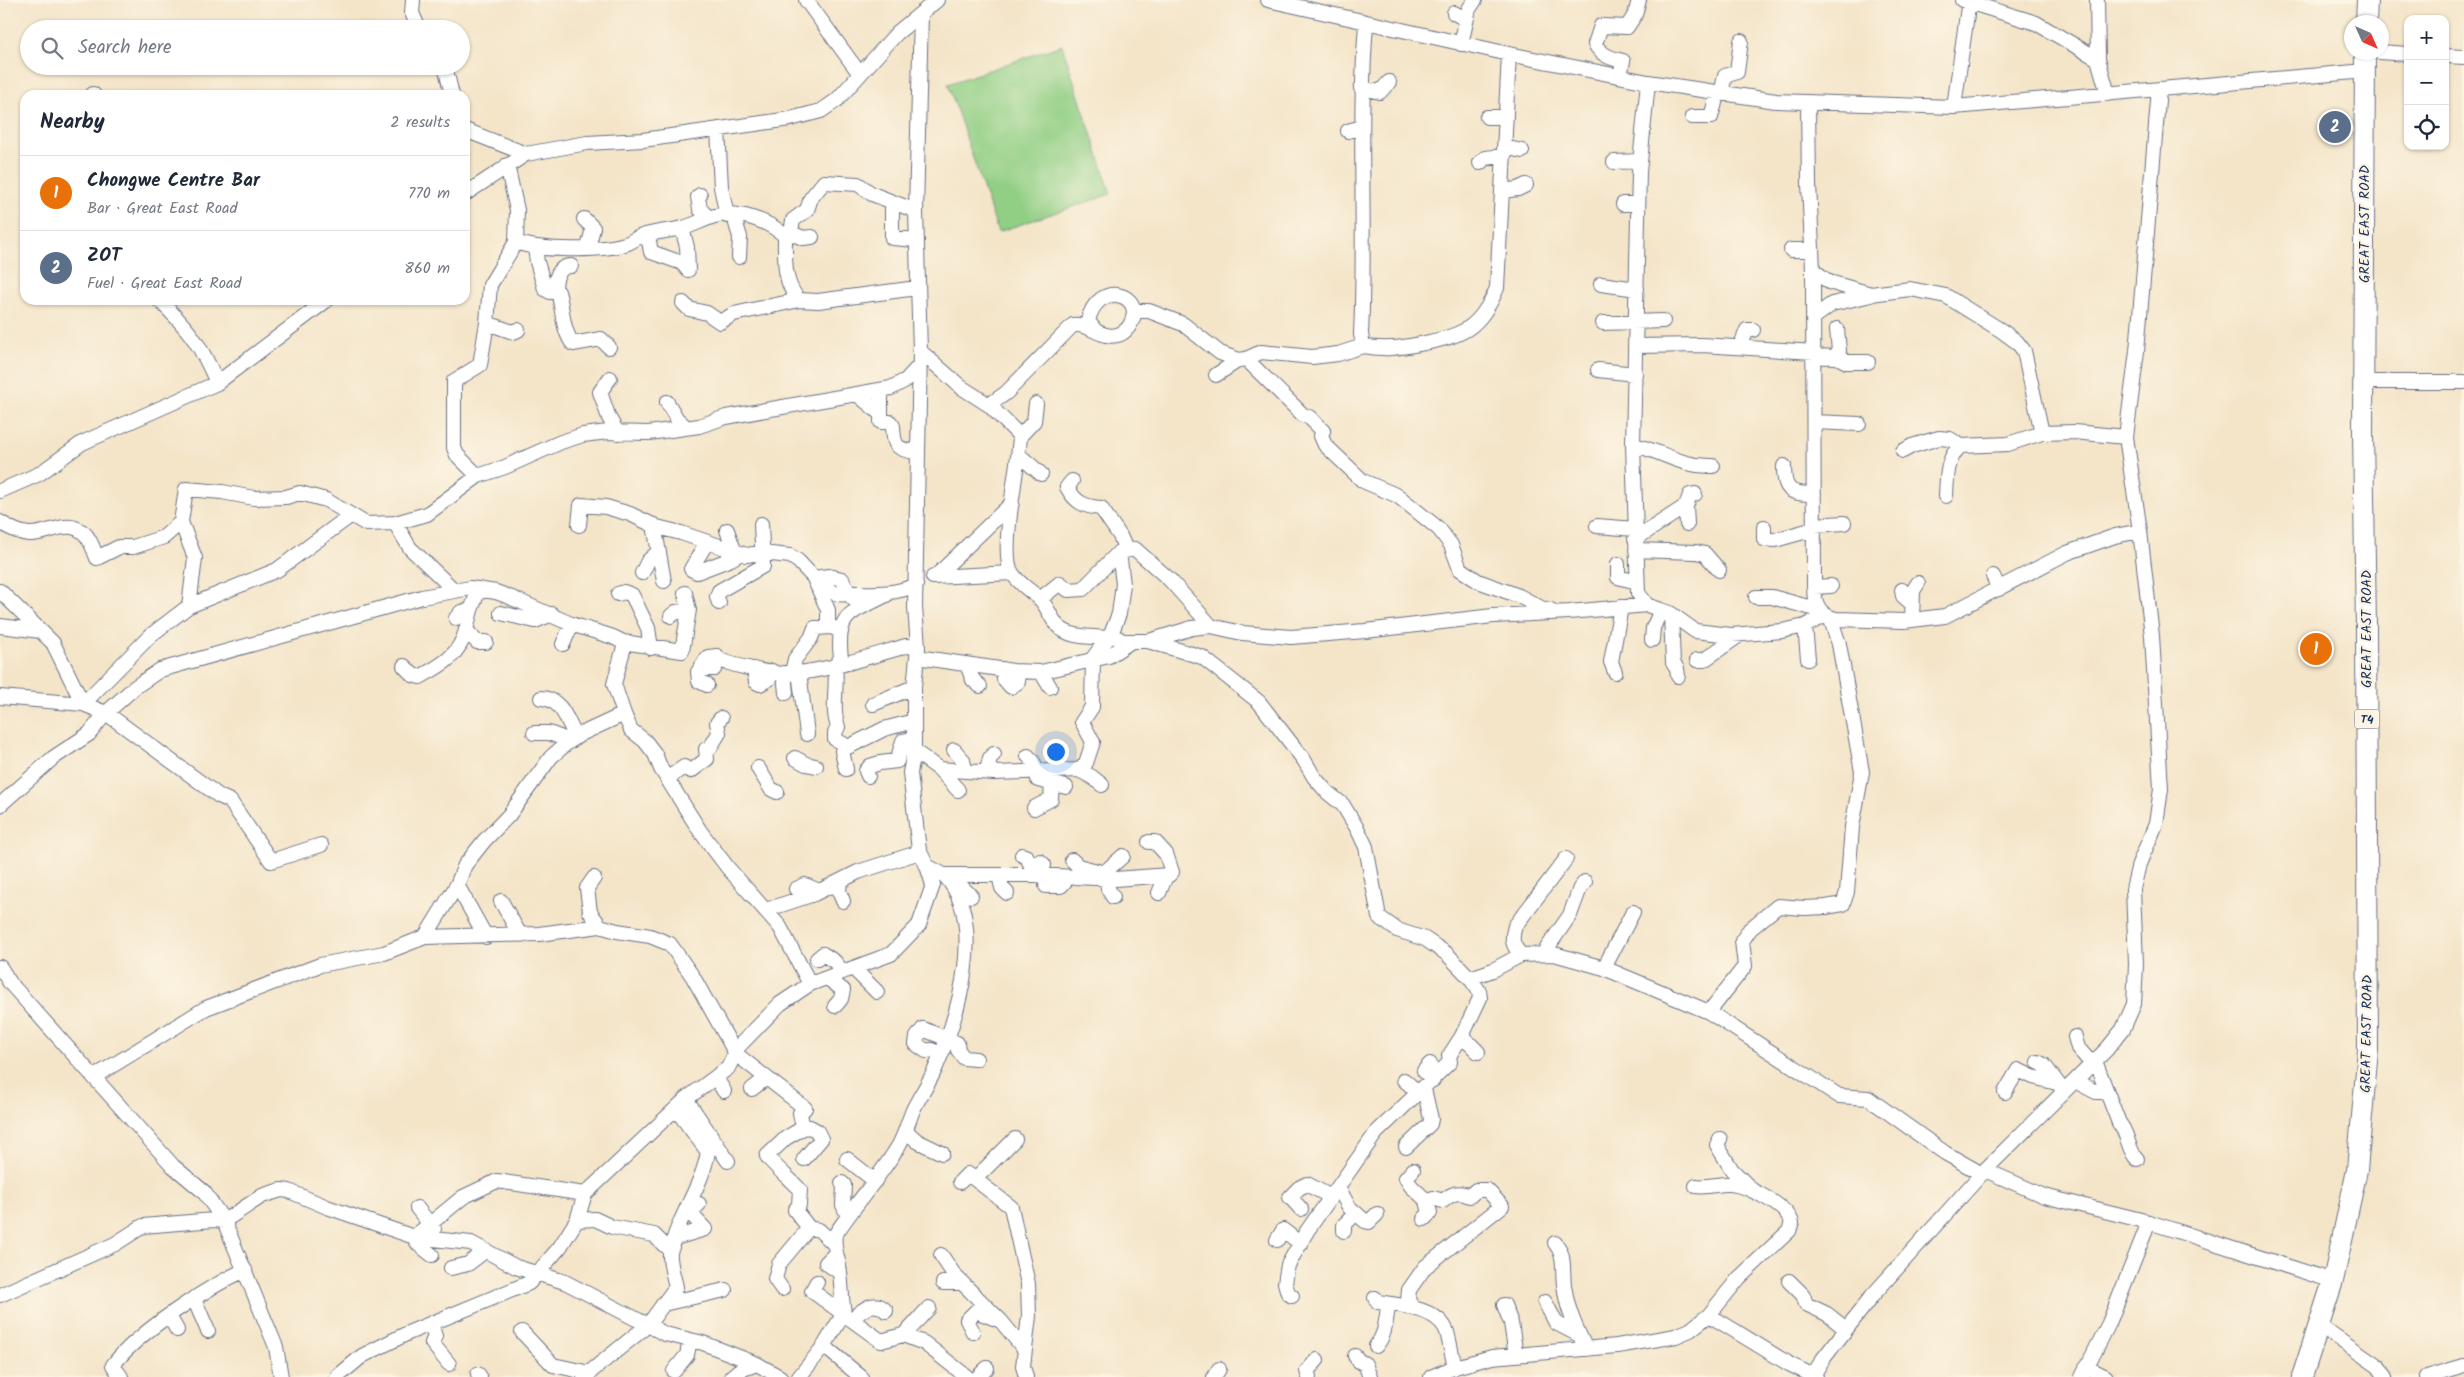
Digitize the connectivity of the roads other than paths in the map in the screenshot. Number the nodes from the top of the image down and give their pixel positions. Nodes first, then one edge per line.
1 (413, 0) edge
2 (806, 0) edge
3 (937, 0) edge
4 (1268, 0) edge
5 (1476, 0) edge
6 (1639, 0) edge
7 (2097, 0) edge
8 (2367, 0) edge
9 (1967, 1) edge
10 (1283, 2) edge
11 (921, 13) junction
12 (2366, 15) edge
13 (415, 20) edge
14 (1366, 24) junction
15 (1741, 41) dead end
16 (1461, 44) junction
17 (1594, 44) junction
18 (2389, 53) edge
19 (1509, 54) junction
20 (2404, 54) edge
21 (2449, 56) edge
22 (2464, 57) edge
23 (2098, 58) junction
24 (2365, 62) edge
25 (1586, 70) junction
26 (860, 74) junction
27 (447, 75) edge
28 (1620, 76) junction
29 (1389, 82) dead end
30 (1648, 82) junction
31 (1361, 88) junction
32 (2159, 89) junction
33 (451, 90) edge
34 (1720, 93) junction
35 (2108, 94) junction
36 (1808, 103) junction
37 (1954, 107) junction
38 (1487, 117) dead end
39 (1506, 117) junction
40 (1692, 117) dead end
41 (1362, 127) junction
42 (718, 130) junction
43 (1348, 131) dead end
44 (470, 132) edge
45 (1504, 152) junction
46 (1522, 152) dead end
47 (526, 154) junction
48 (1640, 161) junction
49 (1614, 162) dead end
50 (1480, 163) dead end
51 (507, 165) junction
52 (1526, 184) dead end
53 (470, 191) edge
54 (1502, 191) junction
55 (700, 195) dead end
56 (895, 204) junction
57 (1623, 204) dead end
58 (1638, 204) junction
59 (916, 210) junction
60 (733, 216) junction
61 (709, 218) junction
62 (584, 219) dead end
63 (681, 225) junction
64 (788, 235) junction
65 (642, 236) junction
66 (812, 237) dead end
67 (917, 240) junction
68 (516, 242) junction
69 (535, 247) junction
70 (588, 248) junction
71 (1791, 250) dead end
72 (1812, 250) junction
73 (739, 257) dead end
74 (571, 266) dead end
75 (1813, 270) junction
76 (1600, 284) dead end
77 (917, 288) junction
78 (1637, 289) junction
79 (555, 290) junction
80 (1871, 294) junction
81 (799, 300) junction
82 (683, 303) dead end
83 (164, 305) edge
84 (320, 305) edge
85 (1090, 311) junction
86 (1134, 311) junction
87 (1813, 318) junction
88 (1636, 321) junction
89 (1663, 321) dead end
90 (487, 323) junction
91 (1603, 323) dead end
92 (1073, 325) junction
93 (1837, 329) dead end
94 (518, 330) dead end
95 (1095, 330) junction
96 (1753, 330) dead end
97 (1363, 346) junction
98 (1636, 346) junction
99 (609, 347) dead end
100 (1740, 348) junction
101 (920, 351) junction
102 (1814, 354) junction
103 (1837, 357) junction
104 (1242, 359) junction
105 (1868, 362) dead end
106 (920, 365) junction
107 (1598, 370) dead end
108 (1216, 374) dead end
109 (1635, 374) junction
110 (610, 378) dead end
111 (2364, 382) junction
112 (2464, 382) edge
113 (217, 383) junction
114 (881, 390) junction
115 (857, 394) junction
116 (666, 402) dead end
117 (1036, 404) dead end
118 (990, 405) junction
119 (881, 414) junction
120 (1814, 422) junction
121 (1858, 424) dead end
122 (686, 427) junction
123 (618, 432) junction
124 (2042, 433) junction
125 (1020, 436) junction
126 (2126, 437) junction
127 (1633, 445) junction
128 (1961, 446) junction
129 (1903, 451) dead end
130 (918, 453) junction
131 (1020, 455) junction
132 (1713, 466) dead end
133 (1784, 466) dead end
134 (1041, 474) dead end
135 (478, 476) junction
136 (1072, 481) dead end
137 (0, 491) edge
138 (1695, 494) dead end
139 (1814, 494) junction
140 (1946, 496) dead end
141 (1012, 502) junction
142 (1686, 506) junction
143 (350, 516) junction
144 (0, 522) edge
145 (181, 522) junction
146 (395, 523) junction
147 (1844, 523) dead end
148 (761, 524) dead end
149 (1687, 524) dead end
150 (579, 525) dead end
151 (654, 526) junction
152 (1596, 526) dead end
153 (1764, 527) dead end
154 (1814, 527) junction
155 (727, 530) dead end
156 (2140, 531) junction
157 (1635, 539) junction
158 (707, 542) junction
159 (737, 551) junction
160 (1122, 551) junction
161 (762, 553) junction
162 (657, 554) junction
163 (1618, 564) dead end
164 (1719, 570) dead end
165 (642, 573) dead end
166 (1012, 573) junction
167 (1993, 576) dead end
168 (934, 577) junction
169 (814, 578) junction
170 (664, 581) dead end
171 (916, 582) junction
172 (1637, 582) junction
173 (1918, 583) dead end
174 (1831, 586) dead end
175 (1814, 587) junction
176 (479, 589) junction
177 (1999, 589) junction
178 (454, 590) junction
179 (1902, 590) dead end
180 (0, 591) edge
181 (685, 593) dead end
182 (891, 593) junction
183 (618, 594) dead end
184 (850, 594) junction
185 (1756, 597) dead end
186 (1040, 599) junction
187 (719, 603) dead end
188 (1911, 603) junction
189 (1647, 605) junction
190 (190, 606) junction
191 (1621, 607) junction
192 (471, 610) junction
193 (689, 610) junction
194 (853, 610) junction
195 (1569, 612) junction
196 (1666, 612) junction
197 (501, 613) dead end
198 (552, 614) junction
199 (1825, 614) junction
200 (671, 616) dead end
201 (456, 618) dead end
202 (1912, 620) junction
203 (572, 624) junction
204 (0, 626) edge
205 (1211, 626) junction
206 (1805, 626) junction
207 (834, 629) junction
208 (466, 630) junction
209 (41, 631) junction
210 (1741, 634) junction
211 (1110, 636) junction
212 (1652, 640) dead end
213 (1148, 641) junction
214 (486, 642) dead end
215 (1130, 642) junction
216 (625, 643) junction
217 (564, 644) dead end
218 (651, 648) junction
219 (918, 652) junction
220 (1094, 658) junction
221 (1808, 659) dead end
222 (1697, 660) dead end
223 (967, 664) junction
224 (404, 666) dead end
225 (834, 666) junction
226 (1003, 669) junction
227 (788, 672) junction
228 (1041, 672) junction
229 (1615, 672) dead end
230 (1678, 676) dead end
231 (1018, 682) dead end
232 (708, 685) dead end
233 (980, 686) dead end
234 (1050, 687) dead end
235 (914, 688) junction
236 (786, 694) dead end
237 (0, 696) edge
238 (541, 698) dead end
239 (83, 704) junction
240 (873, 704) dead end
241 (106, 713) junction
242 (624, 714) junction
243 (721, 718) dead end
244 (914, 721) junction
245 (534, 734) dead end
246 (807, 734) dead end
247 (573, 739) junction
248 (914, 745) junction
249 (954, 750) dead end
250 (842, 751) dead end
251 (994, 754) dead end
252 (1028, 756) dead end
253 (795, 758) dead end
254 (816, 766) dead end
255 (758, 768) dead end
256 (846, 769) dead end
257 (939, 769) junction
258 (965, 770) junction
259 (1079, 770) junction
260 (1038, 772) junction
261 (994, 773) junction
262 (868, 776) dead end
263 (668, 778) junction
264 (1052, 784) junction
265 (1102, 785) dead end
266 (1066, 787) dead end
267 (958, 790) dead end
268 (777, 792) dead end
269 (0, 805) edge
270 (1034, 808) dead end
271 (1149, 842) dead end
272 (321, 845) dead end
273 (920, 852) junction
274 (1022, 855) dead end
275 (1123, 856) dead end
276 (1566, 859) dead end
277 (1072, 860) dead end
278 (1040, 861) dead end
279 (927, 866) junction
280 (999, 875) junction
281 (1108, 876) junction
282 (1166, 876) junction
283 (594, 878) dead end
284 (1041, 879) junction
285 (840, 882) junction
286 (1585, 882) dead end
287 (959, 883) junction
288 (457, 885) junction
289 (796, 889) dead end
290 (819, 891) junction
291 (1159, 893) dead end
292 (1007, 894) dead end
293 (971, 896) dead end
294 (1113, 897) dead end
295 (501, 901) dead end
296 (843, 901) dead end
297 (766, 910) junction
298 (924, 910) junction
299 (1633, 912) dead end
300 (600, 926) junction
301 (520, 935) junction
302 (425, 936) junction
303 (486, 937) junction
304 (1543, 954) junction
305 (1521, 955) junction
306 (817, 959) dead end
307 (0, 967) edge
308 (1604, 968) junction
309 (848, 970) junction
310 (1488, 972) junction
311 (827, 978) junction
312 (1470, 978) junction
313 (810, 984) junction
314 (877, 992) dead end
315 (1480, 998) junction
316 (835, 1006) dead end
317 (1709, 1012) junction
318 (1462, 1036) junction
319 (2075, 1037) dead end
320 (947, 1040) junction
321 (1478, 1052) dead end
322 (736, 1054) junction
323 (941, 1054) junction
324 (976, 1059) dead end
325 (2038, 1062) dead end
326 (2094, 1062) junction
327 (1430, 1064) dead end
328 (94, 1077) junction
329 (716, 1078) junction
330 (764, 1078) junction
331 (1404, 1080) dead end
332 (2075, 1081) junction
333 (1426, 1087) junction
334 (2060, 1087) junction
335 (752, 1089) dead end
336 (724, 1091) dead end
337 (2005, 1092) dead end
338 (2106, 1092) junction
339 (686, 1100) junction
340 (676, 1109) junction
341 (803, 1128) junction
342 (906, 1131) junction
343 (1015, 1139) dead end
344 (1720, 1139) dead end
345 (919, 1142) junction
346 (711, 1145) junction
347 (1406, 1147) dead end
348 (895, 1150) junction
349 (942, 1153) dead end
350 (847, 1158) dead end
351 (804, 1159) dead end
352 (2137, 1159) dead end
353 (1413, 1170) dead end
354 (1984, 1172) junction
355 (975, 1179) junction
356 (875, 1181) junction
357 (960, 1182) dead end
358 (842, 1183) dead end
359 (1696, 1186) dead end
360 (1752, 1190) junction
361 (1335, 1192) junction
362 (585, 1194) junction
363 (692, 1196) junction
364 (1427, 1201) junction
365 (417, 1208) dead end
366 (1301, 1209) dead end
367 (1356, 1213) junction
368 (1377, 1214) dead end
369 (848, 1216) junction
370 (1424, 1219) dead end
371 (578, 1220) junction
372 (224, 1221) junction
373 (2149, 1222) junction
374 (430, 1223) junction
375 (809, 1228) junction
376 (1344, 1231) dead end
377 (414, 1237) junction
378 (441, 1240) junction
379 (1277, 1240) dead end
380 (674, 1242) junction
381 (1555, 1243) dead end
382 (1301, 1244) junction
383 (835, 1249) junction
384 (485, 1251) junction
385 (432, 1255) dead end
386 (941, 1255) dead end
387 (451, 1268) dead end
388 (245, 1270) junction
389 (536, 1274) junction
390 (1790, 1281) dead end
391 (2333, 1281) junction
392 (817, 1282) dead end
393 (943, 1283) dead end
394 (962, 1283) junction
395 (782, 1289) dead end
396 (725, 1290) dead end
397 (0, 1295) edge
398 (1292, 1296) dead end
399 (1375, 1298) dead end
400 (194, 1299) junction
401 (1545, 1302) dead end
402 (663, 1304) junction
403 (1389, 1304) junction
404 (1504, 1305) dead end
405 (929, 1308) dead end
406 (1413, 1308) junction
407 (886, 1312) dead end
408 (1709, 1315) junction
409 (170, 1316) junction
410 (848, 1316) junction
411 (1002, 1321) junction
412 (431, 1324) junction
413 (648, 1325) junction
414 (2319, 1325) junction
415 (1846, 1329) junction
416 (177, 1330) dead end
417 (208, 1331) dead end
418 (522, 1332) dead end
419 (973, 1332) dead end
420 (903, 1335) junction
421 (1579, 1335) junction
422 (690, 1340) junction
423 (824, 1346) junction
424 (1376, 1346) dead end
425 (1024, 1349) junction
426 (1586, 1349) junction
427 (1516, 1355) junction
428 (1355, 1356) dead end
429 (1317, 1360) dead end
430 (449, 1364) dead end
431 (757, 1364) junction
432 (2464, 1366) edge
433 (1455, 1367) junction
434 (674, 1371) dead end
435 (2084, 1372) edge
436 (587, 1375) edge
437 (1814, 1376) edge
438 (121, 1377) edge
439 (281, 1377) edge
440 (337, 1377) edge
441 (731, 1377) edge
442 (780, 1377) edge
443 (799, 1377) edge
444 (861, 1377) edge
445 (967, 1377) edge
446 (1026, 1377) edge
447 (1310, 1377) edge
448 (1370, 1377) edge
449 (1432, 1377) edge
450 (2106, 1377) edge
451 (2302, 1377) edge
452 (2386, 1377) edge
453 (2427, 1377) edge

1 - 13 street
2 - 26 street
3 - 11 street
4 - 10 street
5 - 16 street
6 - 17 street
7 - 23 street
8 - 12 highway
9 - 23 street
9 - 37 street
10 - 14 street
11 - 26 street
11 - 59 street
14 - 16 street
14 - 31 street
15 - 34 street
16 - 19 street
17 - 25 street
17 - 28 street
18 - 20 street
19 - 25 street
19 - 39 street
21 - 22 street
23 - 35 street
24 - 32 street
24 - 111 highway, GREAT EAST ROAD / T4
25 - 28 street
26 - 42 street
27 - 33 street
28 - 30 street
29 - 31 street
30 - 34 street
30 - 48 street
31 - 41 street
32 - 35 street
32 - 126 street
34 - 36 street
34 - 40 street
35 - 37 street
36 - 37 street
36 - 72 street
38 - 39 street
39 - 45 street
41 - 43 street
41 - 97 street
42 - 47 street
42 - 60 street
44 - 47 street
45 - 46 street
45 - 50 street
45 - 54 street
47 - 51 street
48 - 49 street
48 - 58 street
51 - 53 street
51 - 68 street
52 - 54 street
54 - 97 street
55 - 61 street
56 - 59 street
56 - 64 street
56 - 67 street
57 - 58 street
58 - 78 street
59 - 67 street
60 - 61 street
60 - 64 street
60 - 73 street
61 - 63 street
62 - 70 street
63 - 65 street
63 - 65 street
64 - 66 street
64 - 81 street
65 - 70 street
67 - 77 street
68 - 69 street
68 - 90 street
69 - 70 street
69 - 79 street
71 - 72 street
72 - 75 street
74 - 79 street
75 - 80 street
75 - 87 street
76 - 78 street
77 - 81 street
77 - 101 street
78 - 88 street
79 - 99 street
80 - 87 street
80 - 124 street
81 - 82 street
83 - 113 street
84 - 113 street
85 - 86 street
85 - 92 street
85 - 95 street
86 - 95 street
86 - 104 street
87 - 102 street
88 - 89 street
88 - 91 street
88 - 98 street
90 - 94 street
90 - 135 street
92 - 95 street
92 - 118 street
93 - 103 street
96 - 100 street
97 - 104 street
98 - 100 street
98 - 109 street
100 - 102 street
101 - 106 street
101 - 118 street
102 - 103 street
102 - 120 street
103 - 105 street
104 - 108 street
104 - 195 street
106 - 114 street
106 - 130 street
107 - 109 street
109 - 127 street
110 - 123 street
111 - 112 street
111 - 391 highway, GREAT EAST ROAD / T4
113 - 137 street
114 - 115 street
114 - 119 street
115 - 119 street
115 - 122 street
116 - 122 street
117 - 125 street
118 - 125 street
119 - 130 street
120 - 121 street
120 - 139 street
122 - 123 street
123 - 135 street
124 - 126 street
124 - 128 street
125 - 131 street
126 - 156 street
127 - 132 street
127 - 157 street
128 - 129 street
128 - 140 street
130 - 171 street
131 - 134 street
131 - 141 street
133 - 139 street
135 - 146 street
136 - 160 street
138 - 142 street
139 - 154 street
141 - 166 street
141 - 168 street
142 - 149 street
142 - 157 street
143 - 145 street
143 - 146 street
143 - 190 street
144 - 145 street
145 - 190 street
146 - 178 street
147 - 154 street
148 - 161 street
150 - 151 street
151 - 158 street
151 - 162 street
152 - 157 street
153 - 154 street
154 - 175 street
155 - 159 street
156 - 177 street
156 - 326 street
157 - 164 street
157 - 172 street
158 - 159 street
158 - 159 street
159 - 161 street
160 - 186 street
160 - 205 street
160 - 211 street
161 - 169 street
161 - 187 street
162 - 165 street
162 - 170 street
163 - 172 street
166 - 168 street
166 - 186 street
167 - 177 street
168 - 171 street
169 - 184 street
169 - 207 street
171 - 182 street
171 - 219 street
172 - 189 street
173 - 188 street
174 - 175 street
175 - 199 street
176 - 178 street
176 - 192 street
176 - 198 street
177 - 202 street
178 - 241 street
179 - 188 street
180 - 209 street
181 - 193 street
182 - 184 street
182 - 194 street
183 - 218 street
184 - 194 street
185 - 199 street
186 - 211 street
188 - 202 street
189 - 191 street
189 - 196 street
190 - 239 street
191 - 195 street
191 - 229 street
192 - 201 street
192 - 208 street
193 - 200 street
193 - 218 street
194 - 207 street
195 - 205 street
196 - 210 street
196 - 212 street
196 - 230 street
197 - 198 street
198 - 203 street
199 - 202 street
199 - 206 street
199 - 317 street
203 - 216 street
203 - 217 street
204 - 209 street
205 - 213 street
206 - 210 street
206 - 221 street
207 - 225 street
207 - 227 street
208 - 214 street
208 - 224 street
209 - 239 street
210 - 222 street
211 - 215 street
211 - 220 street
213 - 215 street
213 - 312 street
215 - 220 street
216 - 218 street
216 - 242 street
219 - 223 street
219 - 225 street
219 - 235 street
220 - 228 street
220 - 259 street
223 - 226 street
223 - 233 street
225 - 227 street
225 - 244 street
226 - 228 street
226 - 231 street
227 - 232 street
227 - 236 street
227 - 246 street
228 - 234 street
235 - 240 street
235 - 244 street
237 - 239 street
238 - 247 street
239 - 241 street
241 - 269 street
241 - 272 street
242 - 247 street
242 - 263 street
243 - 263 street
244 - 248 street
245 - 247 street
247 - 288 street
248 - 257 street
248 - 262 street
248 - 273 street
249 - 258 street
250 - 256 street
251 - 261 street
252 - 260 street
253 - 254 street
255 - 268 street
257 - 258 street
257 - 267 street
258 - 261 street
259 - 260 street
259 - 265 street
260 - 261 street
260 - 264 street
263 - 297 street
264 - 266 street
264 - 270 street
271 - 282 street
273 - 279 street
273 - 285 street
274 - 284 street
275 - 281 street
276 - 305 street
277 - 281 street
278 - 284 street
279 - 287 street
279 - 298 street
280 - 284 street
280 - 287 street
280 - 292 street
281 - 282 street
281 - 284 street
281 - 294 street
282 - 291 street
283 - 300 street
285 - 290 street
285 - 296 street
286 - 304 street
287 - 293 street
287 - 298 street
287 - 320 street
288 - 302 street
288 - 303 street
289 - 290 street
290 - 297 street
295 - 301 street
297 - 313 street
298 - 309 street
299 - 308 street
300 - 301 street
300 - 322 street
301 - 303 street
302 - 303 street
302 - 328 street
304 - 305 street
304 - 308 street
305 - 310 street
306 - 309 street
307 - 328 street
308 - 317 street
309 - 311 street
309 - 314 street
310 - 312 street
310 - 315 street
311 - 313 street
311 - 316 street
312 - 315 street
313 - 322 street
315 - 318 street
317 - 354 street
318 - 321 street
318 - 333 street
319 - 326 street
320 - 323 street
320 - 323 street
320 - 324 street
322 - 329 street
322 - 330 street
323 - 342 street
325 - 334 street
326 - 332 street
326 - 338 street
327 - 333 street
328 - 372 street
329 - 336 street
329 - 339 street
330 - 335 street
330 - 341 street
331 - 333 street
332 - 334 street
332 - 338 street
333 - 347 street
333 - 361 street
334 - 337 street
334 - 354 street
338 - 352 street
339 - 340 street
339 - 346 street
340 - 346 street
340 - 362 street
341 - 351 street
341 - 375 street
342 - 345 street
342 - 348 street
343 - 355 street
344 - 360 street
345 - 348 street
345 - 349 street
346 - 363 street
348 - 356 street
350 - 356 street
353 - 364 street
354 - 373 street
354 - 415 street
355 - 357 street
355 - 425 street
356 - 369 street
358 - 369 street
359 - 360 street
360 - 408 street
361 - 366 street
361 - 367 street
361 - 382 street
362 - 371 street
362 - 374 street
363 - 380 street
363 - 380 street
364 - 370 street
364 - 406 street
365 - 374 street
367 - 368 street
367 - 376 street
369 - 383 street
371 - 380 street
371 - 389 street
372 - 377 street
372 - 388 street
372 - 397 street
373 - 391 street
373 - 435 street
374 - 377 street
374 - 378 street
375 - 383 street
375 - 395 street
377 - 378 street
377 - 385 street
378 - 384 street
379 - 382 street
380 - 402 street
381 - 421 street
382 - 398 street
383 - 410 street
384 - 387 street
384 - 389 street
386 - 394 street
388 - 400 street
388 - 439 street
389 - 412 street
389 - 413 street
390 - 415 street
391 - 414 highway, GREAT EAST ROAD / T4
392 - 410 street
393 - 394 street
394 - 411 street
396 - 402 street
399 - 403 street
400 - 409 street
400 - 417 street
401 - 421 street
402 - 413 street
403 - 406 street
403 - 424 street
404 - 427 street
405 - 420 street
406 - 433 street
407 - 410 street
408 - 426 street
408 - 437 street
409 - 416 street
409 - 438 street
410 - 420 street
410 - 423 street
411 - 419 street
411 - 425 street
412 - 430 street
412 - 440 street
413 - 422 street
413 - 436 street
414 - 451 highway, GREAT EAST ROAD / T4
414 - 452 street
415 - 437 street
418 - 436 street
420 - 445 street
421 - 426 street
422 - 431 street
422 - 434 street
423 - 443 street
423 - 444 street
425 - 446 street
426 - 427 street
427 - 433 street
428 - 448 street
429 - 447 street
431 - 441 street
431 - 442 street
432 - 453 street
433 - 449 street
435 - 450 street

